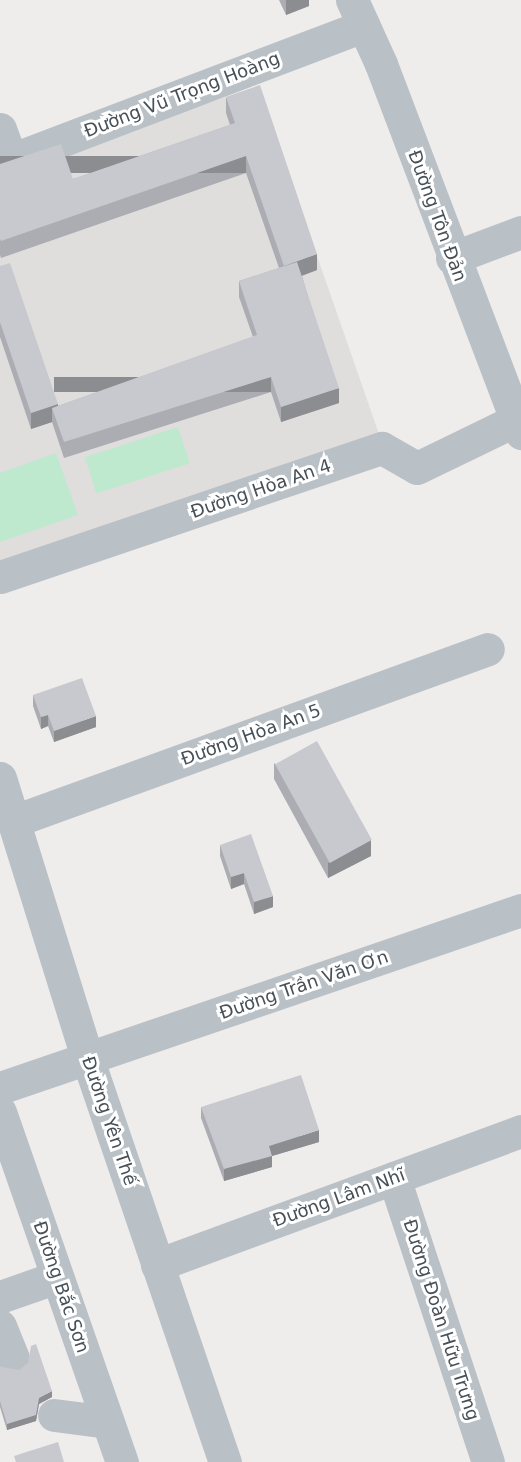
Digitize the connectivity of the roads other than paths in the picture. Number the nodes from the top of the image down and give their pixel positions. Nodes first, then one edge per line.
1 (358, 13) edge
2 (0, 129) edge
3 (5, 162) edge
4 (521, 232) edge
5 (452, 258) junction
6 (518, 427) edge
7 (0, 577) edge
8 (488, 649) dead end
9 (0, 778) edge
10 (14, 821) junction
11 (521, 910) edge
12 (76, 1064) junction
13 (13, 1084) edge
14 (0, 1112) edge
15 (521, 1131) edge
16 (394, 1178) junction
17 (157, 1265) junction
18 (57, 1277) junction
19 (0, 1297) edge
20 (0, 1326) edge
21 (13, 1358) dead end
22 (54, 1415) dead end
23 (108, 1422) junction
24 (122, 1462) edge
25 (225, 1462) edge
26 (488, 1462) edge

1 - 3 street, Đường Vũ Trọng Hoàng
1 - 5 street, Đường Tôn Đản
2 - 3 street
4 - 5 street
5 - 6 street, Đường Tôn Đản
6 - 7 street, Đường Hòa An 4
8 - 10 street, Đường Hòa An 5
9 - 10 street, Đường Yên Thế
10 - 12 street, Đường Yên Thế
11 - 12 street, Đường Trần Văn Ơn
12 - 13 street, Đường Trần Văn Ơn
12 - 17 street, Đường Yên Thế
14 - 18 street, Đường Bắc Sơn
15 - 16 street, Đường Lâm Nhĩ
16 - 17 street, Đường Lâm Nhĩ
16 - 26 street, Đường Đoàn Hữu Trưng
17 - 25 street, Đường Yên Thế
18 - 19 street
18 - 23 street, Đường Bắc Sơn
20 - 21 street
22 - 23 street
23 - 24 street, Đường Bắc Sơn

